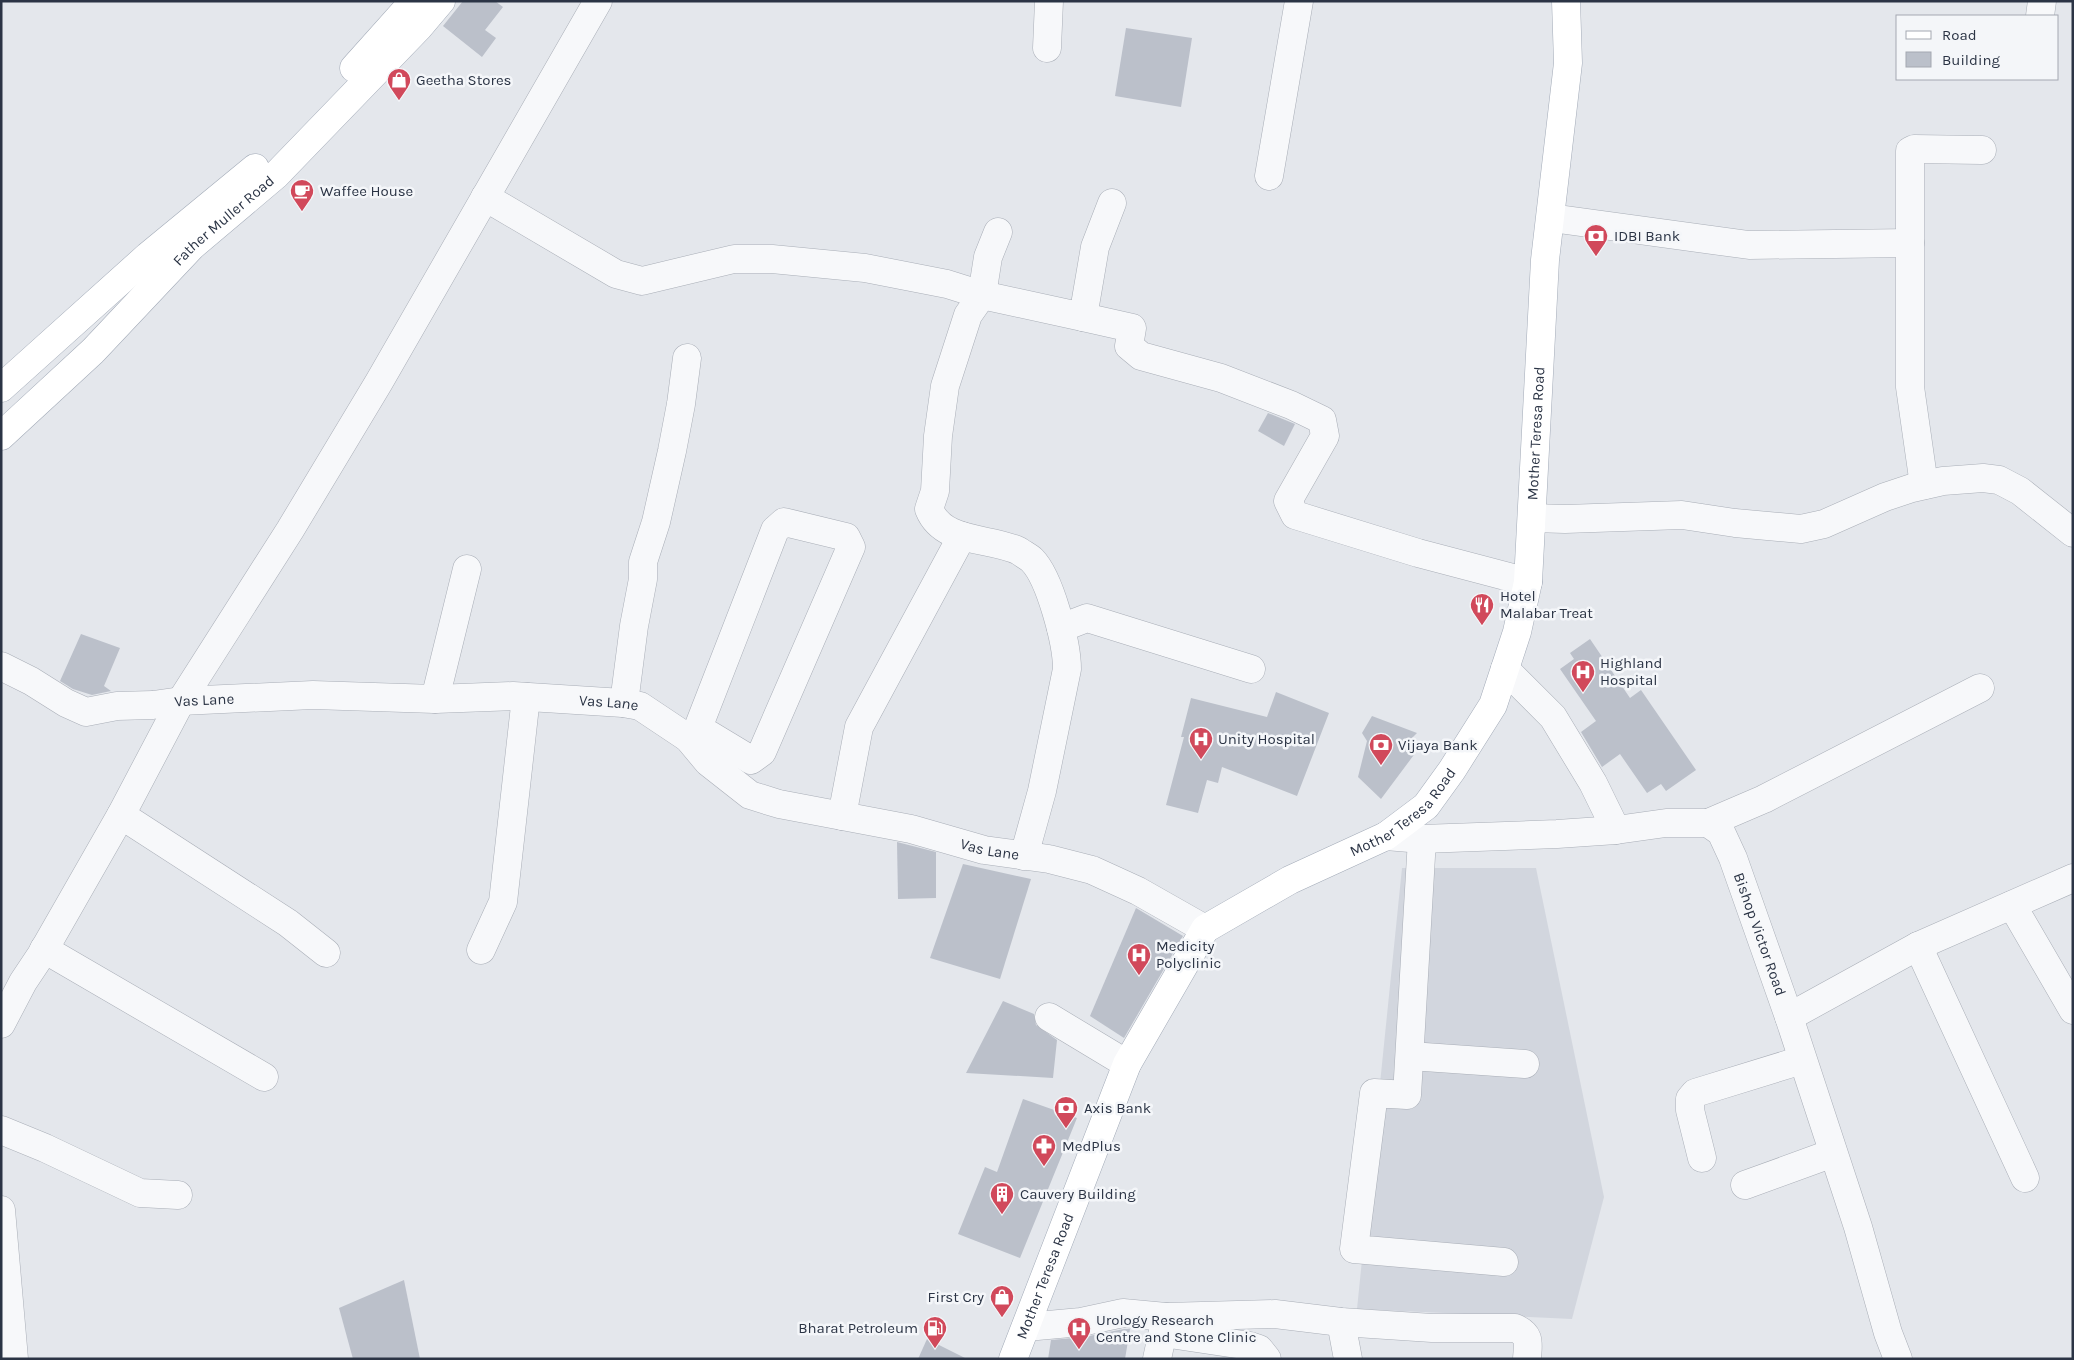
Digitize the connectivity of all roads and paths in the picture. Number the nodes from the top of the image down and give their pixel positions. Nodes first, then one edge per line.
1 (414, 1) edge
2 (442, 1) edge
3 (598, 1) edge
4 (1049, 1) edge
5 (1299, 1) edge
6 (1566, 1) edge
7 (2042, 1) edge
8 (2040, 15) edge
9 (1047, 48) dead end
10 (1982, 150) dead end
11 (1269, 176) dead end
12 (485, 197) junction
13 (1112, 203) dead end
14 (1550, 218) junction
15 (998, 232) dead end
16 (1910, 243) junction
17 (982, 295) junction
18 (1083, 317) junction
19 (687, 358) dead end
20 (1, 388) edge
21 (1, 436) edge
22 (1924, 485) junction
23 (1532, 518) junction
24 (2071, 525) edge
25 (962, 536) junction
26 (467, 569) dead end
27 (1528, 582) junction
28 (1061, 628) junction
29 (1, 666) edge
30 (1505, 668) junction
31 (1251, 669) dead end
32 (1980, 688) dead end
33 (526, 697) junction
34 (435, 699) junction
35 (181, 701) junction
36 (624, 703) junction
37 (693, 733) junction
38 (121, 815) junction
39 (842, 816) junction
40 (1708, 822) junction
41 (1616, 830) junction
42 (1386, 836) junction
43 (1422, 839) junction
44 (1024, 856) junction
45 (2073, 878) edge
46 (2012, 905) junction
47 (1205, 929) junction
48 (1918, 946) junction
49 (44, 949) junction
50 (480, 950) dead end
51 (326, 953) dead end
52 (2073, 1010) edge
53 (1049, 1017) dead end
54 (1789, 1017) junction
55 (1, 1024) edge
56 (1410, 1056) junction
57 (1802, 1060) junction
58 (1127, 1064) junction
59 (1525, 1064) dead end
60 (264, 1077) dead end
61 (1, 1130) edge
62 (1833, 1153) junction
63 (1702, 1158) dead end
64 (2025, 1178) dead end
65 (1744, 1185) dead end
66 (178, 1195) dead end
67 (1, 1210) edge
68 (1504, 1262) dead end
69 (1341, 1322) junction
70 (1026, 1327) junction
71 (1162, 1336) edge
72 (14, 1359) edge
73 (1013, 1359) edge
74 (1267, 1359) edge
75 (1348, 1359) edge
76 (1527, 1359) edge
77 (1898, 1359) edge

1 - 20 main road
2 - 21 main road, Father Muller Road
3 - 12 street
4 - 9 street
5 - 11 street
6 - 14 main road, Mother Teresa Road
7 - 8 street
10 - 16 street
12 - 17 street
12 - 35 street
13 - 18 street
14 - 16 street
14 - 23 main road, Mother Teresa Road
15 - 17 street
16 - 22 street
17 - 18 street
17 - 25 street
18 - 27 street
19 - 36 street
22 - 23 street
22 - 24 street
23 - 27 main road, Mother Teresa Road
25 - 28 street
25 - 39 street
26 - 34 street
27 - 30 main road, Mother Teresa Road
28 - 31 street
28 - 44 street
29 - 35 street, Vas Lane
30 - 41 street
30 - 42 main road, Mother Teresa Road
32 - 40 street
33 - 34 street, Vas Lane
33 - 36 street, Vas Lane
33 - 50 street
34 - 35 street, Vas Lane
35 - 38 street
36 - 37 street, Vas Lane
37 - 37 street
37 - 39 street, Vas Lane
38 - 49 street
38 - 51 street
39 - 44 street, Vas Lane
40 - 41 street
40 - 54 street, Bishop Victor Road
41 - 43 street
42 - 43 street
42 - 47 main road, Mother Teresa Road
43 - 56 street
44 - 47 street, Vas Lane
45 - 46 street
46 - 48 street
46 - 52 street
47 - 58 main road, Mother Teresa Road
48 - 54 street
48 - 64 street
49 - 55 street
49 - 60 street
53 - 58 street
54 - 57 street, Bishop Victor Road
56 - 59 street
56 - 68 street
57 - 62 street, Bishop Victor Road
57 - 63 street
58 - 70 main road, Mother Teresa Road
61 - 66 street
62 - 65 street
62 - 77 street, Bishop Victor Road
67 - 72 street
69 - 71 street
69 - 75 street
69 - 76 street
70 - 71 street
70 - 73 main road, Mother Teresa Road
71 - 74 street

